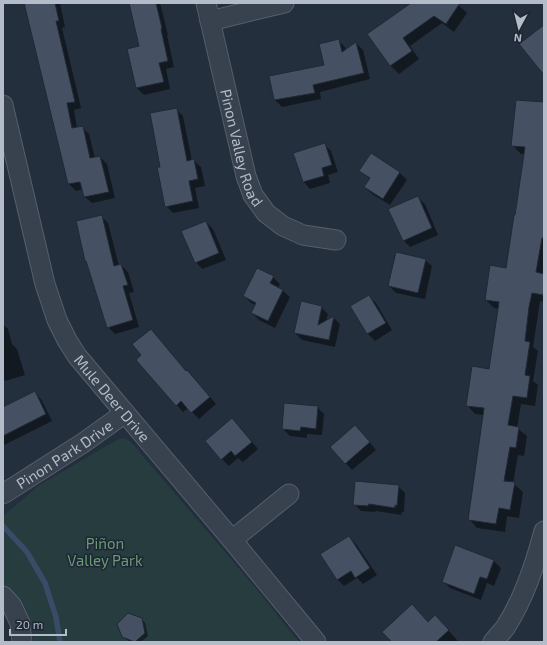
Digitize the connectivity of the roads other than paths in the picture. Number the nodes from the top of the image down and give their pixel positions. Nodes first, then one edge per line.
1 (284, 3) edge
2 (208, 12) edge
3 (3, 105) edge
4 (336, 240) dead end
5 (125, 413) junction
6 (3, 494) edge
7 (289, 494) dead end
8 (544, 531) edge
9 (232, 540) junction
10 (3, 596) edge
11 (22, 642) edge
12 (316, 642) edge
13 (493, 642) edge

1 - 2 street
2 - 4 street, Pinon Valley Road
3 - 5 street, Mule Deer Drive
5 - 6 street, Pinon Park Drive
5 - 9 street, Mule Deer Drive
7 - 9 street
8 - 13 street
9 - 12 street, Mule Deer Drive
10 - 11 street

